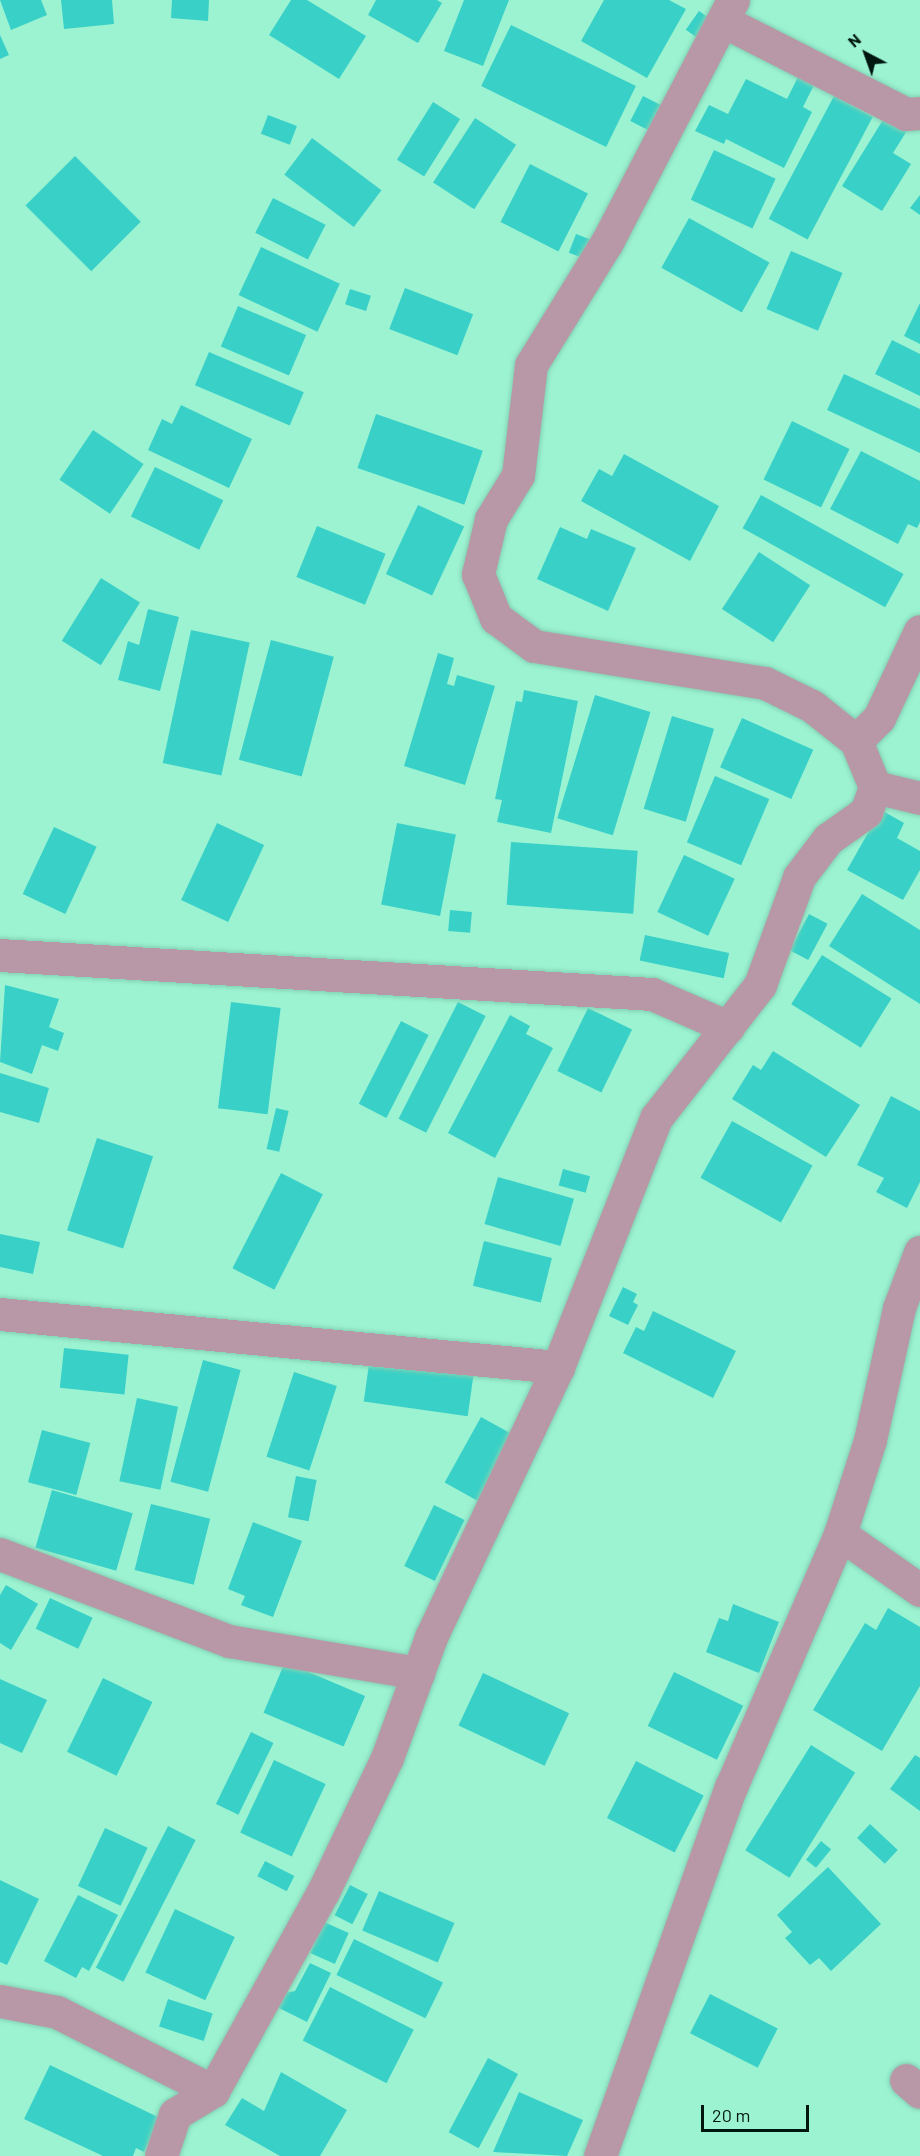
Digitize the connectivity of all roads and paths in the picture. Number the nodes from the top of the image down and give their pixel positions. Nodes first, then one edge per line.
1 (728, 10) edge
2 (920, 113) edge
3 (920, 631) edge
4 (856, 741) junction
5 (875, 787) junction
6 (920, 798) edge
7 (0, 955) edge
8 (728, 1027) junction
9 (920, 1252) edge
10 (0, 1314) edge
11 (558, 1367) junction
12 (840, 1534) junction
13 (0, 1554) edge
14 (920, 1590) edge
15 (418, 1673) junction
16 (0, 2001) edge
17 (213, 2091) junction
18 (161, 2156) edge
19 (600, 2156) edge

1 - 2 street
1 - 4 street
3 - 4 street
4 - 5 street
5 - 6 street
5 - 8 street
7 - 8 street
8 - 11 street
9 - 12 street
10 - 11 street
11 - 15 street
12 - 14 street
12 - 19 street
13 - 15 street
15 - 17 street
16 - 17 street
17 - 18 street

